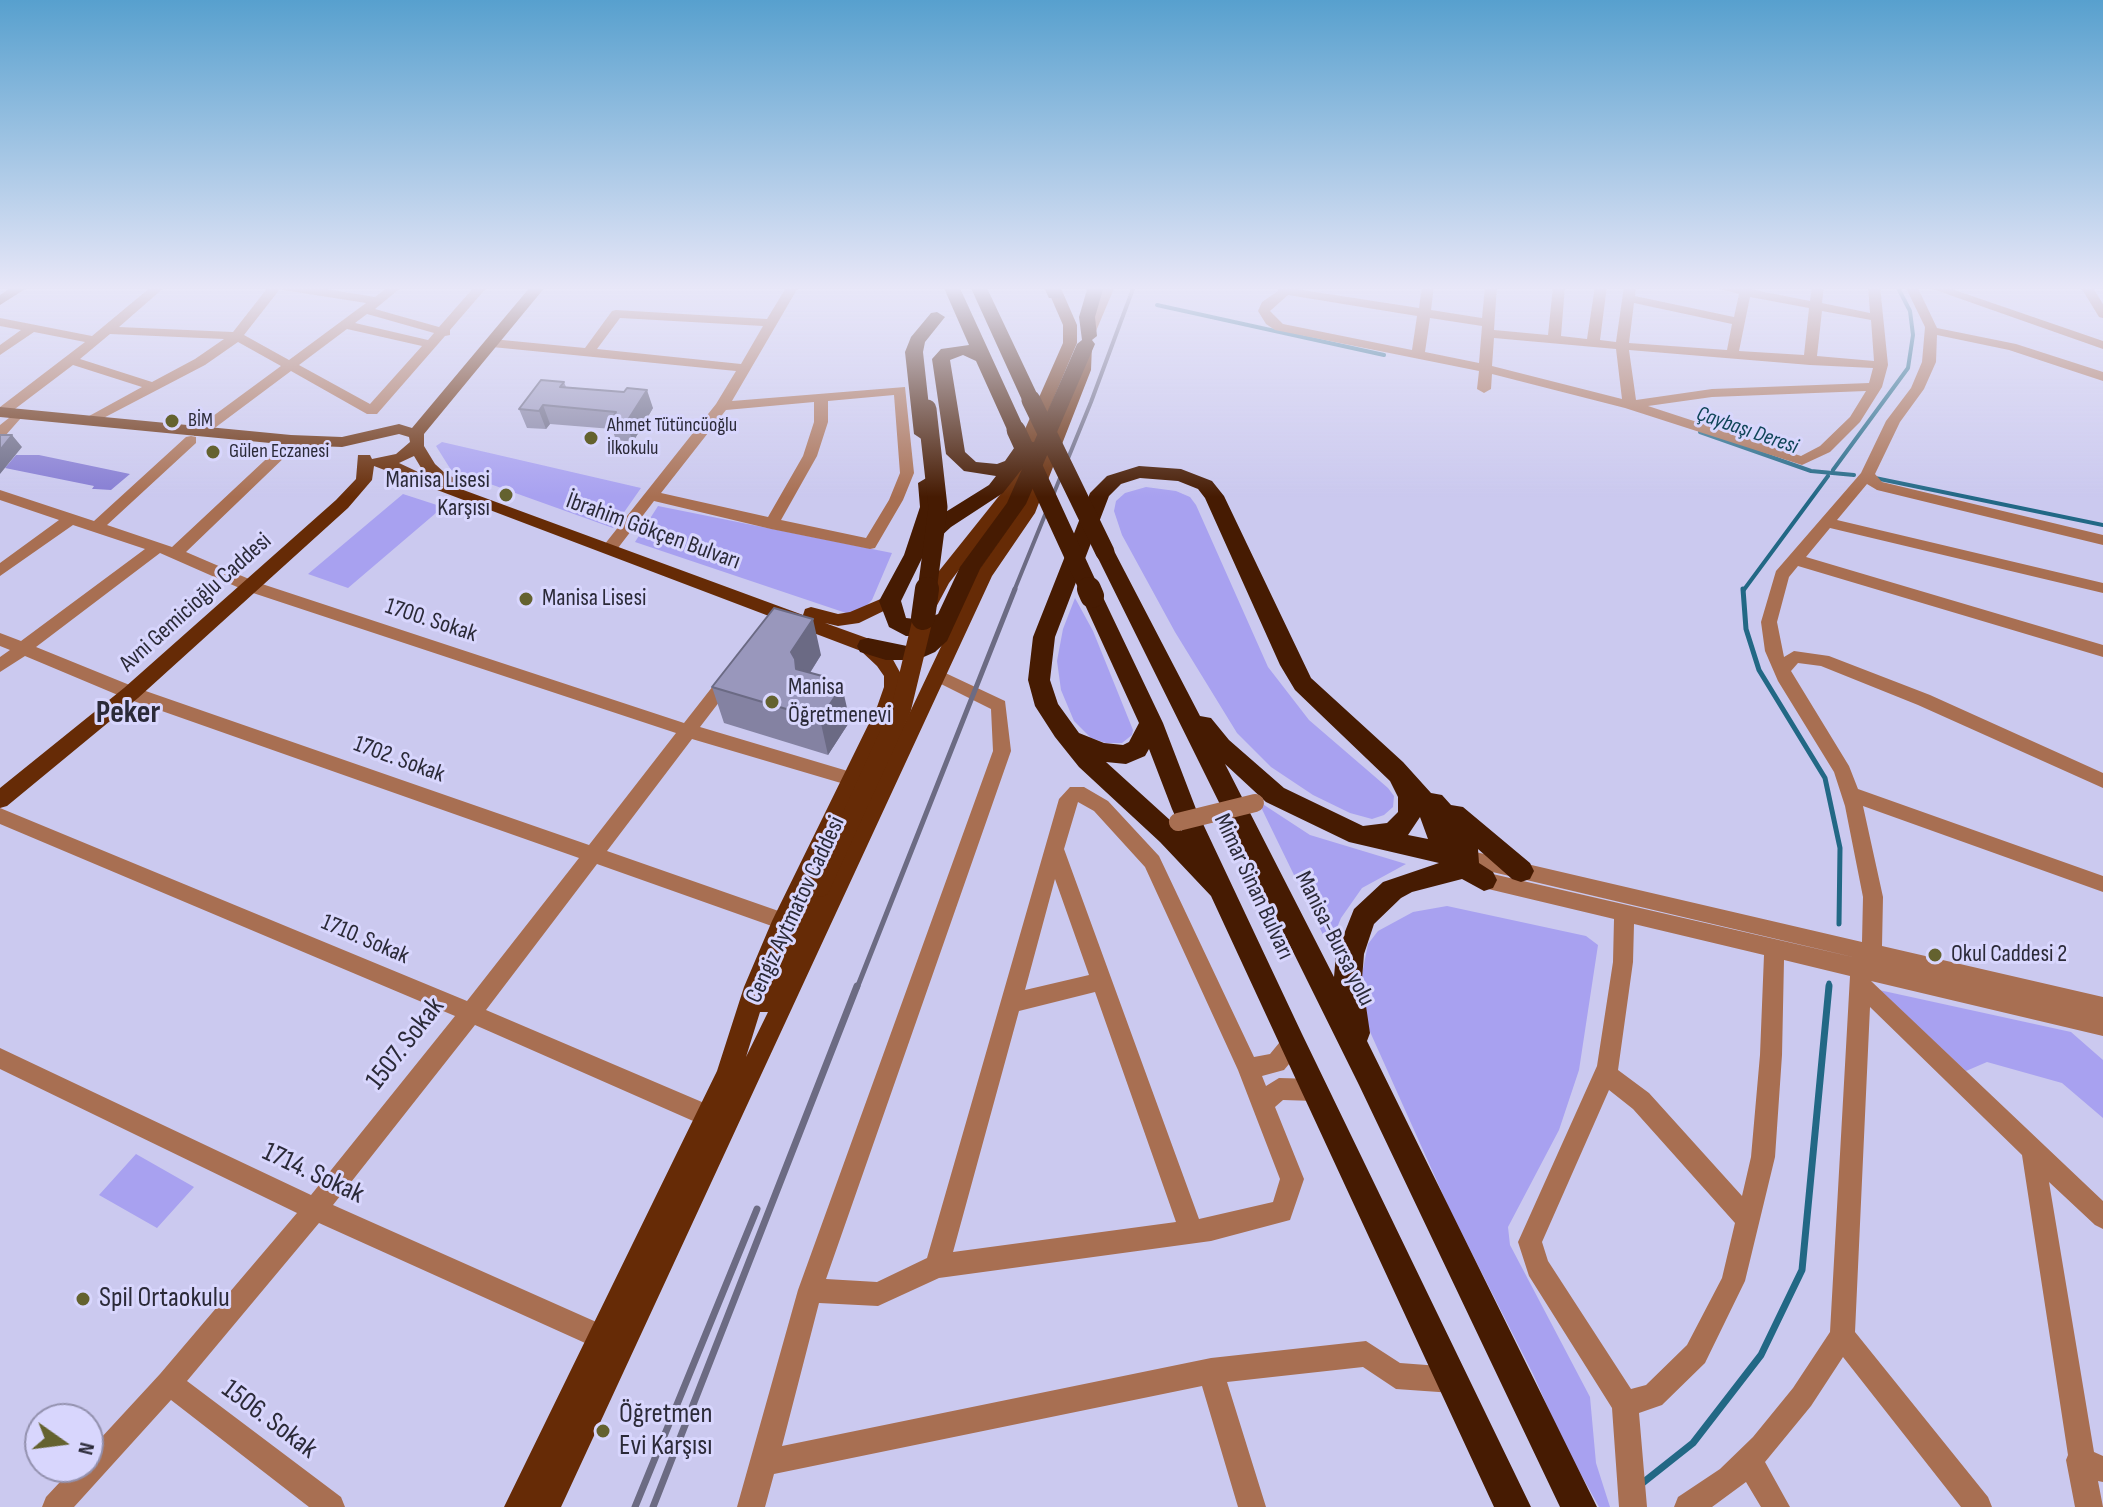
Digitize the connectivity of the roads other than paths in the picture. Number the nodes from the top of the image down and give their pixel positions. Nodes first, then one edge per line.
1 (75, 356) edge
2 (208, 356) edge
3 (272, 356) edge
4 (304, 356) edge
5 (423, 356) edge
6 (480, 356) edge
7 (631, 356) edge
8 (753, 356) edge
9 (914, 356) edge
10 (927, 356) edge
11 (944, 356) edge
12 (980, 356) edge
13 (1011, 356) edge
14 (1063, 356) edge
15 (1080, 356) edge
16 (1085, 356) edge
17 (1425, 356) edge
18 (1485, 356) edge
19 (1623, 356) edge
20 (1749, 356) edge
21 (1810, 356) edge
22 (1880, 356) edge
23 (1929, 356) edge
24 (2047, 356) edge
25 (985, 359) joint
26 (71, 360) junction
27 (1810, 361) junction
28 (1881, 365) junction
29 (290, 367) junction
30 (746, 368) junction
31 (1484, 368) junction
32 (2103, 377) edge
33 (155, 387) junction
34 (1875, 387) junction
35 (1484, 389) dead end
36 (821, 397) junction
37 (443, 398) junction
38 (1630, 405) junction
39 (722, 406) junction
40 (372, 411) junction
41 (4, 414) edge
42 (87, 421) junction
43 (383, 432) junction
44 (0, 433) edge
45 (195, 436) junction
46 (1021, 438) junction
47 (416, 440) junction
48 (284, 450) junction
49 (362, 456) junction
50 (385, 462) junction
51 (1867, 475) junction
52 (0, 495) edge
53 (651, 496) junction
54 (72, 518) junction
55 (1828, 523) junction
56 (771, 524) junction
57 (97, 526) junction
58 (2103, 540) edge
59 (613, 544) junction
60 (158, 547) junction
61 (175, 553) junction
62 (914, 555) junction
63 (1796, 560) junction
64 (0, 571) edge
65 (250, 586) junction
66 (2103, 588) edge
67 (890, 601) junction
68 (951, 605) junction
69 (780, 615) junction
70 (923, 618) junction
71 (0, 639) edge
72 (868, 646) junction
73 (24, 647) junction
74 (2103, 651) edge
75 (743, 661) edge
76 (0, 666) edge
77 (1782, 669) junction
78 (939, 676) junction
79 (1169, 681) junction
80 (131, 693) junction
81 (1151, 723) junction
82 (686, 730) junction
83 (1063, 731) junction
84 (1394, 769) junction
85 (851, 779) junction
86 (2103, 781) edge
87 (1850, 794) junction
88 (0, 800) edge
89 (1255, 803) dead end
90 (0, 816) edge
91 (1178, 822) dead end
92 (1358, 835) junction
93 (1054, 849) junction
94 (590, 856) junction
95 (1459, 867) junction
96 (1521, 871) junction
97 (2103, 884) edge
98 (1221, 889) junction
99 (1624, 914) junction
100 (783, 921) junction
101 (1774, 949) junction
102 (1864, 969) junction
103 (1102, 981) junction
104 (1011, 1003) junction
105 (2103, 1007) edge
106 (471, 1013) junction
107 (2093, 1024) edge
108 (2103, 1039) edge
109 (1292, 1044) junction
110 (0, 1058) edge
111 (1248, 1068) junction
112 (729, 1071) junction
113 (1605, 1073) junction
114 (1369, 1075) junction
115 (1315, 1090) junction
116 (1262, 1103) junction
117 (708, 1116) junction
118 (2033, 1151) junction
119 (315, 1209) junction
120 (2103, 1217) edge
121 (1749, 1221) junction
122 (1192, 1232) junction
123 (937, 1266) junction
124 (810, 1290) junction
125 (1842, 1336) junction
126 (603, 1338) junction
127 (1211, 1371) junction
128 (1453, 1380) junction
129 (169, 1383) junction
130 (1625, 1404) junction
131 (1748, 1460) junction
132 (764, 1463) junction
133 (2091, 1464) edge
134 (320, 1504) edge
135 (56, 1507) edge
136 (519, 1507) edge
137 (545, 1507) edge
138 (751, 1507) edge
139 (1252, 1507) edge
140 (1513, 1507) edge
141 (1579, 1507) edge
142 (1633, 1507) edge
143 (1688, 1507) edge
144 (1776, 1507) edge
145 (1978, 1507) edge
146 (2089, 1507) edge

1 - 26 street
2 - 33 street
3 - 29 street
4 - 29 street
5 - 40 street
6 - 37 main road
7 - 30 street
8 - 30 street
9 - 62 highway
10 - 70 highway, bridge
11 - 46 highway
12 - 25 highway
13 - 79 highway, Manisa-Bursa yolu, bridge
14 - 46 main road
15 - 68 highway
16 - 78 main road, Cengiz Aytmatov Caddesi
17 - 31 street
18 - 31 street
19 - 38 street
20 - 27 street
21 - 27 street
22 - 28 street
23 - 51 street
24 - 32 street
25 - 46 highway, Mimar Sinan Bulvarı
26 - 33 street
26 - 41 street
27 - 28 street
28 - 34 street
29 - 40 street
29 - 45 street
30 - 39 street
31 - 35 street
31 - 38 street
33 - 42 street
34 - 38 street
34 - 38 street
36 - 39 street
36 - 56 street
36 - 56 street
37 - 43 main road
37 - 47 main road
39 - 53 street
40 - 43 street
41 - 42 main road
41 - 44 street
41 - 45 main road
42 - 45 main road
43 - 45 main road
43 - 47 main road
43 - 49 main road
45 - 48 main road
45 - 57 street
46 - 62 highway
46 - 70 main road, Cengiz Aytmatov Caddesi
46 - 81 highway, Mimar Sinan Bulvarı, bridge
47 - 50 main road
47 - 59 main road, İbrahim Gökçen Bulvarı
48 - 49 main road
48 - 61 street
49 - 50 main road, İbrahim Gökçen Bulvarı
49 - 65 main road, Avni Gemicioğlu Caddesi
50 - 69 main road, İbrahim Gökçen Bulvarı
51 - 55 street
51 - 58 street
52 - 54 street, 1700. Sokak
53 - 56 street
53 - 59 street
54 - 57 street, 1700. Sokak
54 - 64 street
55 - 63 street
55 - 66 street
57 - 60 street, 1700. Sokak
59 - 69 main road, İbrahim Gökçen Bulvarı
60 - 61 street, 1700. Sokak
60 - 73 street
61 - 65 street, 1700. Sokak
62 - 67 highway
63 - 74 street
63 - 77 street
65 - 80 main road, Avni Gemicioğlu Caddesi
65 - 82 street, 1700. Sokak
67 - 68 highway
67 - 69 main road, İbrahim Gökçen Bulvarı
68 - 72 highway
69 - 72 main road, İbrahim Gökçen Bulvarı
70 - 112 main road, Cengiz Aytmatov Caddesi, bridge
71 - 73 street, 1702. Sokak
72 - 85 main road
73 - 76 street
73 - 80 street, 1702. Sokak
75 - 82 street, 1507. Sokak
77 - 86 street
77 - 87 street
78 - 124 street
78 - 137 main road, Cengiz Aytmatov Caddesi
79 - 92 highway
79 - 114 highway, Manisa-Bursa yolu
80 - 88 main road, Avni Gemicioğlu Caddesi
80 - 94 street, 1702. Sokak
81 - 83 highway
81 - 98 highway, Mimar Sinan Bulvarı
82 - 85 street, 1700. Sokak
82 - 94 street, 1507. Sokak
83 - 84 highway
83 - 98 highway
84 - 92 highway
84 - 95 highway
84 - 96 highway
85 - 100 main road
87 - 97 street
87 - 102 street
89 - 91 street, bridge
90 - 106 street, 1710. Sokak
92 - 95 highway
93 - 103 street
93 - 104 street
93 - 111 street
94 - 100 street, 1702. Sokak
94 - 106 street, 1507. Sokak
95 - 96 street
95 - 99 street
95 - 114 highway
96 - 102 street
98 - 109 highway, Mimar Sinan Bulvarı
99 - 101 street
99 - 113 street
100 - 112 main road
101 - 102 street
101 - 121 street
102 - 105 street
102 - 107 street
102 - 118 street
102 - 125 street
103 - 104 street
103 - 122 street
104 - 123 street
106 - 117 street, 1710. Sokak
106 - 119 street, 1507. Sokak
107 - 108 street
109 - 111 street
109 - 115 highway, Mimar Sinan Bulvarı
110 - 119 street, 1714. Sokak
111 - 116 street
112 - 117 main road, Cengiz Aytmatov Caddesi
113 - 121 street
113 - 130 street
114 - 141 highway, Manisa-Bursa yolu
115 - 116 street
115 - 128 highway, Mimar Sinan Bulvarı
116 - 122 street
117 - 126 main road, Cengiz Aytmatov Caddesi
118 - 120 street
118 - 133 street
119 - 126 street, 1714. Sokak
119 - 129 street, 1507. Sokak
121 - 130 street
122 - 123 street
123 - 124 street
124 - 132 street
125 - 131 street
125 - 145 street
126 - 136 main road, Cengiz Aytmatov Caddesi
127 - 128 street
127 - 132 street
127 - 139 street
128 - 140 highway, Mimar Sinan Bulvarı
129 - 134 street, 1506. Sokak
129 - 135 street, 1507. Sokak
130 - 142 street
131 - 143 street
131 - 144 street
132 - 138 street
133 - 146 street

